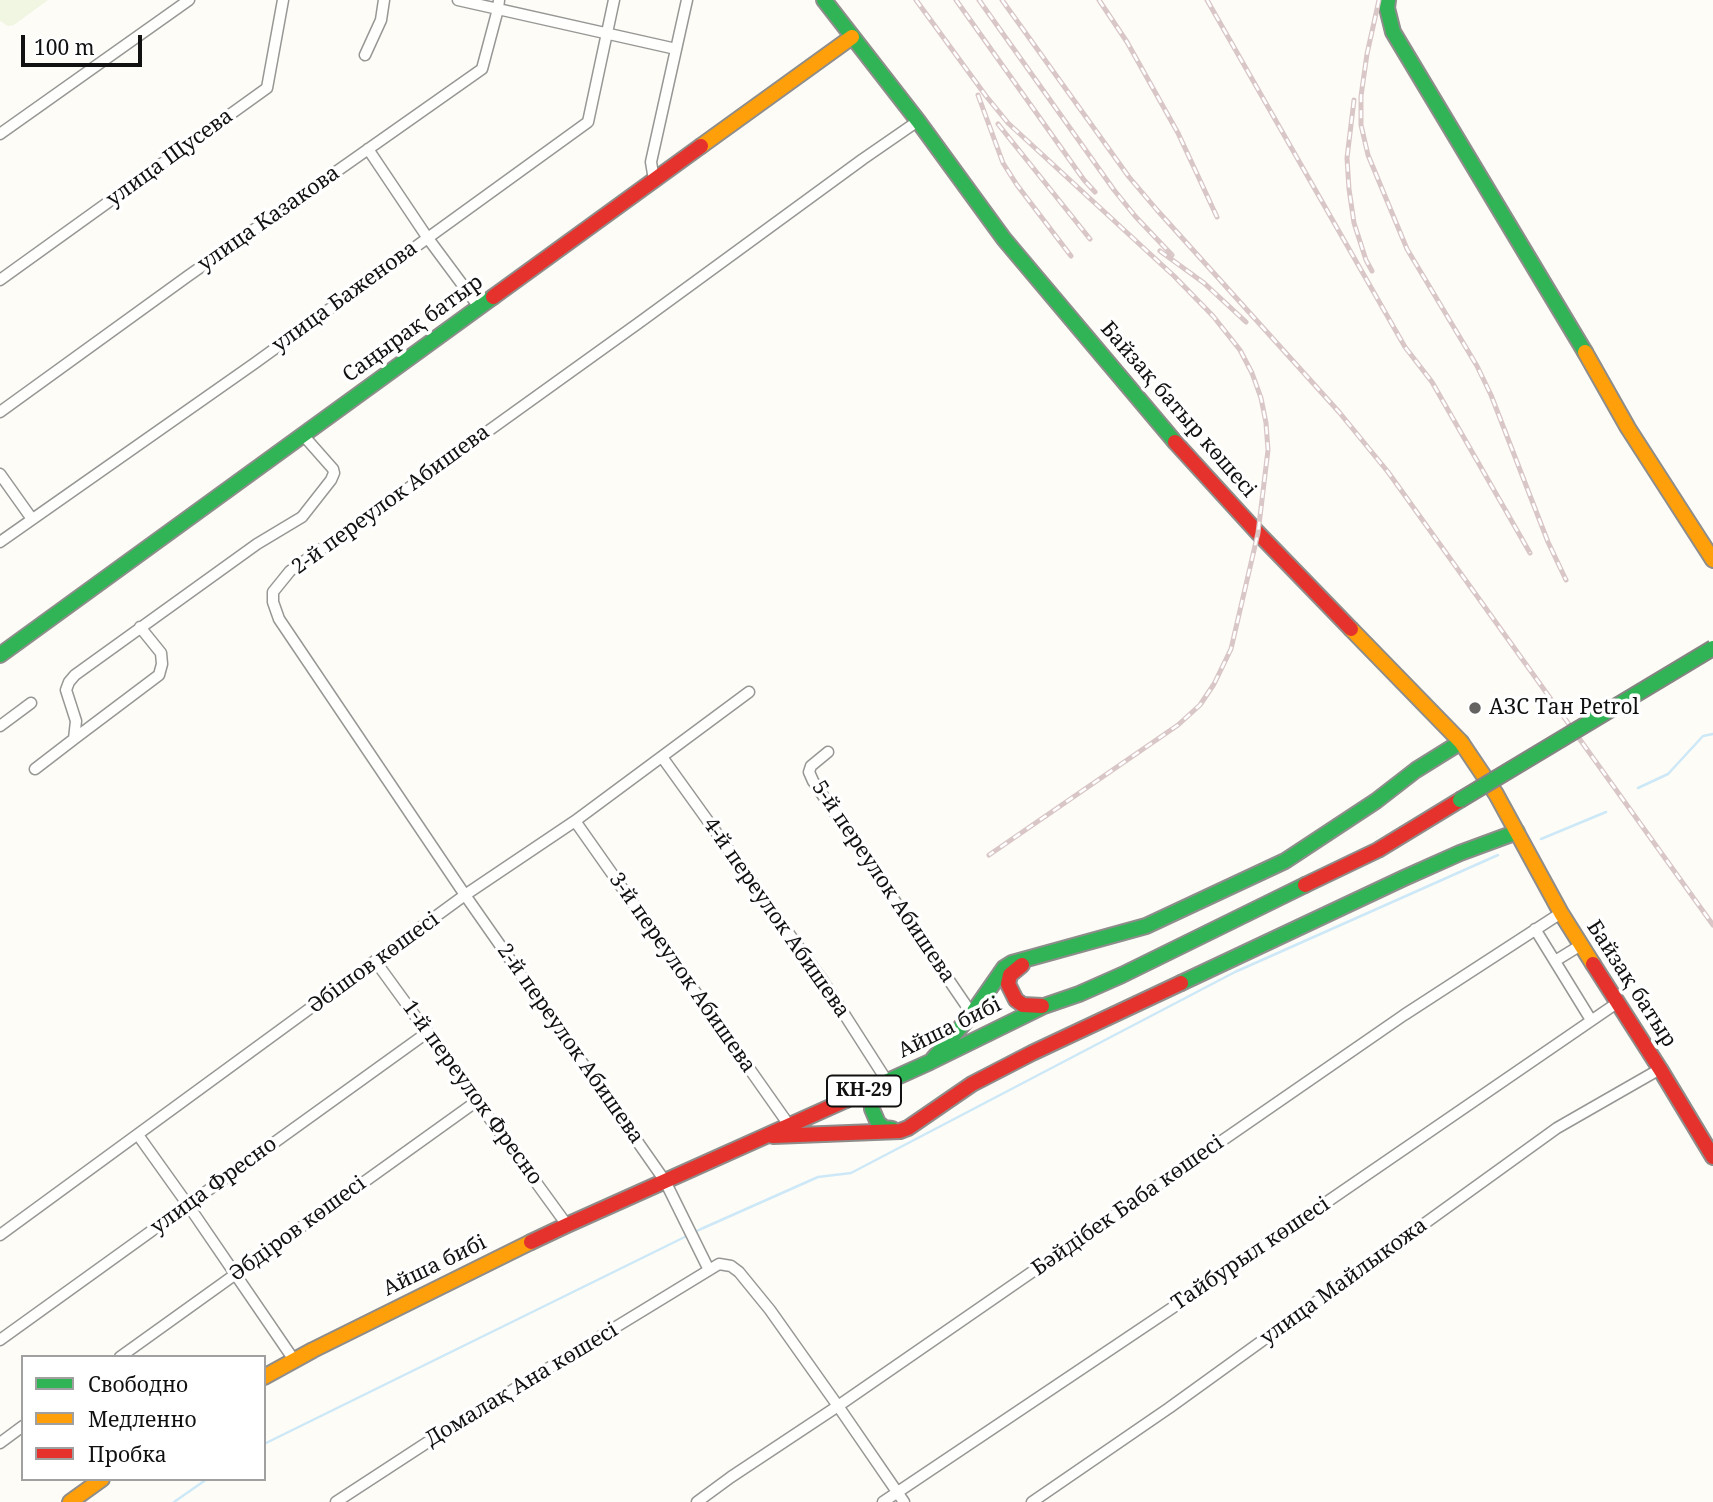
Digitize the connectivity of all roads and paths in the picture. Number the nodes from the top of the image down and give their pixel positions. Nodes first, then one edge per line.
1 (189, 0) edge
2 (283, 0) edge
3 (384, 0) edge
4 (458, 0) edge
5 (614, 0) edge
6 (687, 0) edge
7 (824, 0) edge
8 (1388, 0) edge
9 (499, 5) edge
10 (607, 34) junction
11 (852, 37) junction
12 (676, 49) junction
13 (365, 55) dead end
14 (918, 121) junction
15 (0, 134) edge
16 (368, 149) junction
17 (654, 180) junction
18 (427, 237) junction
19 (0, 279) edge
20 (479, 307) junction
21 (0, 412) edge
22 (303, 435) junction
23 (0, 474) edge
24 (32, 519) junction
25 (0, 542) edge
26 (1713, 560) edge
27 (140, 627) junction
28 (1713, 648) edge
29 (0, 655) edge
30 (749, 692) dead end
31 (31, 704) dead end
32 (0, 726) edge
33 (74, 738) junction
34 (1461, 742) junction
35 (828, 752) dead end
36 (662, 757) junction
37 (35, 769) dead end
38 (575, 821) junction
39 (1517, 832) junction
40 (466, 895) junction
41 (1561, 914) junction
42 (1535, 929) junction
43 (1581, 945) junction
44 (1037, 956) junction
45 (1555, 961) junction
46 (376, 962) junction
47 (1617, 1003) junction
48 (1044, 1006) junction
49 (972, 1014) junction
50 (1591, 1020) junction
51 (428, 1032) junction
52 (930, 1062) junction
53 (1660, 1069) junction
54 (891, 1079) junction
55 (477, 1101) junction
56 (789, 1125) junction
57 (900, 1131) junction
58 (138, 1135) junction
59 (767, 1136) junction
60 (1713, 1157) edge
61 (665, 1181) junction
62 (188, 1205) junction
63 (567, 1225) junction
64 (0, 1235) edge
65 (709, 1270) junction
66 (235, 1274) junction
67 (0, 1340) edge
68 (123, 1355) edge
69 (294, 1360) junction
70 (266, 1376) edge
71 (838, 1406) junction
72 (21, 1427) edge
73 (0, 1443) edge
74 (100, 1481) edge
75 (897, 1492) junction
76 (70, 1502) edge
77 (336, 1502) edge
78 (697, 1502) edge
79 (883, 1502) edge
80 (904, 1502) edge
81 (1032, 1502) edge

1 - 15 street
2 - 19 street, улица Щусева
3 - 13 street
4 - 9 street
5 - 10 street, улица Баженова
6 - 12 street
7 - 11 main road, Байзақ батыр көшесі
8 - 26 main road
9 - 10 street
9 - 16 street, улица Казакова
10 - 12 street
10 - 18 street, улица Баженова
11 - 14 main road, Байзақ батыр көшесі
11 - 17 main road, Саңырақ батыр
12 - 17 street
14 - 34 main road, Байзақ батыр көшесі
14 - 40 street, 2-й переулок Абишева
16 - 18 street
16 - 21 street, улица Казакова
17 - 20 main road, Саңырақ батыр
18 - 20 street
18 - 24 street, улица Баженова
20 - 22 main road, Саңырақ батыр
22 - 27 street
22 - 29 main road, Саңырақ батыр
23 - 24 street
24 - 25 street, улица Баженова
27 - 33 street
27 - 33 street
28 - 48 main road, Айша бибі / КН-29, bridge
30 - 36 street, Әбішов көшесі
31 - 32 street
33 - 37 street
34 - 39 main road, Байзақ батыр көшесі
34 - 44 main road
35 - 49 street, 5-й переулок Абишева
36 - 38 street, Әбішов көшесі
36 - 54 street, 4-й переулок Абишева
38 - 40 street, Әбішов көшесі
38 - 56 street, 3-й переулок Абишева
39 - 41 main road, Байзақ батыр
39 - 57 main road
40 - 46 street, Әбішов көшесі
40 - 61 street, 2-й переулок Абишева
41 - 42 street, Бәйдібек Баба көшесі
41 - 43 main road, Байзақ батыр
42 - 45 street
42 - 71 street, Бәйдібек Баба көшесі
43 - 45 street
43 - 47 main road, Байзақ батыр
44 - 48 main road
44 - 49 main road
45 - 50 street
46 - 51 street, 1-й переулок Фресно
46 - 58 street, Әбішов көшесі
47 - 50 street, Тайбурыл көшесі
47 - 53 main road, Байзақ батыр
48 - 52 main road, Айша бибі / КН-29
49 - 52 main road
50 - 75 street, Тайбурыл көшесі
51 - 55 street, 1-й переулок Фресно
51 - 62 street, улица Фресно
52 - 54 main road, Айша бибі / КН-29
53 - 60 main road, Байзақ батыр
53 - 81 street, улица Майлыкожа
54 - 56 main road, Айша бибі / КН-29
54 - 57 main road
55 - 63 street, 1-й переулок Фресно
55 - 66 street, Әбдіров көшесі
56 - 59 main road, Айша бибі / КН-29
57 - 59 main road
58 - 62 street
58 - 64 street, Әбішов көшесі
59 - 61 main road, Айша бибі / КН-29
61 - 63 main road, Айша бибі / КН-29
61 - 65 street, 2-й переулок Абишева
62 - 66 street
62 - 67 street, улица Фресно
63 - 69 main road, Айша бибі / КН-29
65 - 71 street
65 - 77 street, Домалақ Ана көшесі
66 - 68 street, Әбдіров көшесі
66 - 69 street
69 - 70 main road, Айша бибі / КН-29
71 - 75 street
71 - 78 street, Бәйдібек Баба көшесі
72 - 73 street
74 - 76 main road
75 - 79 street, Тайбурыл көшесі
75 - 80 street

